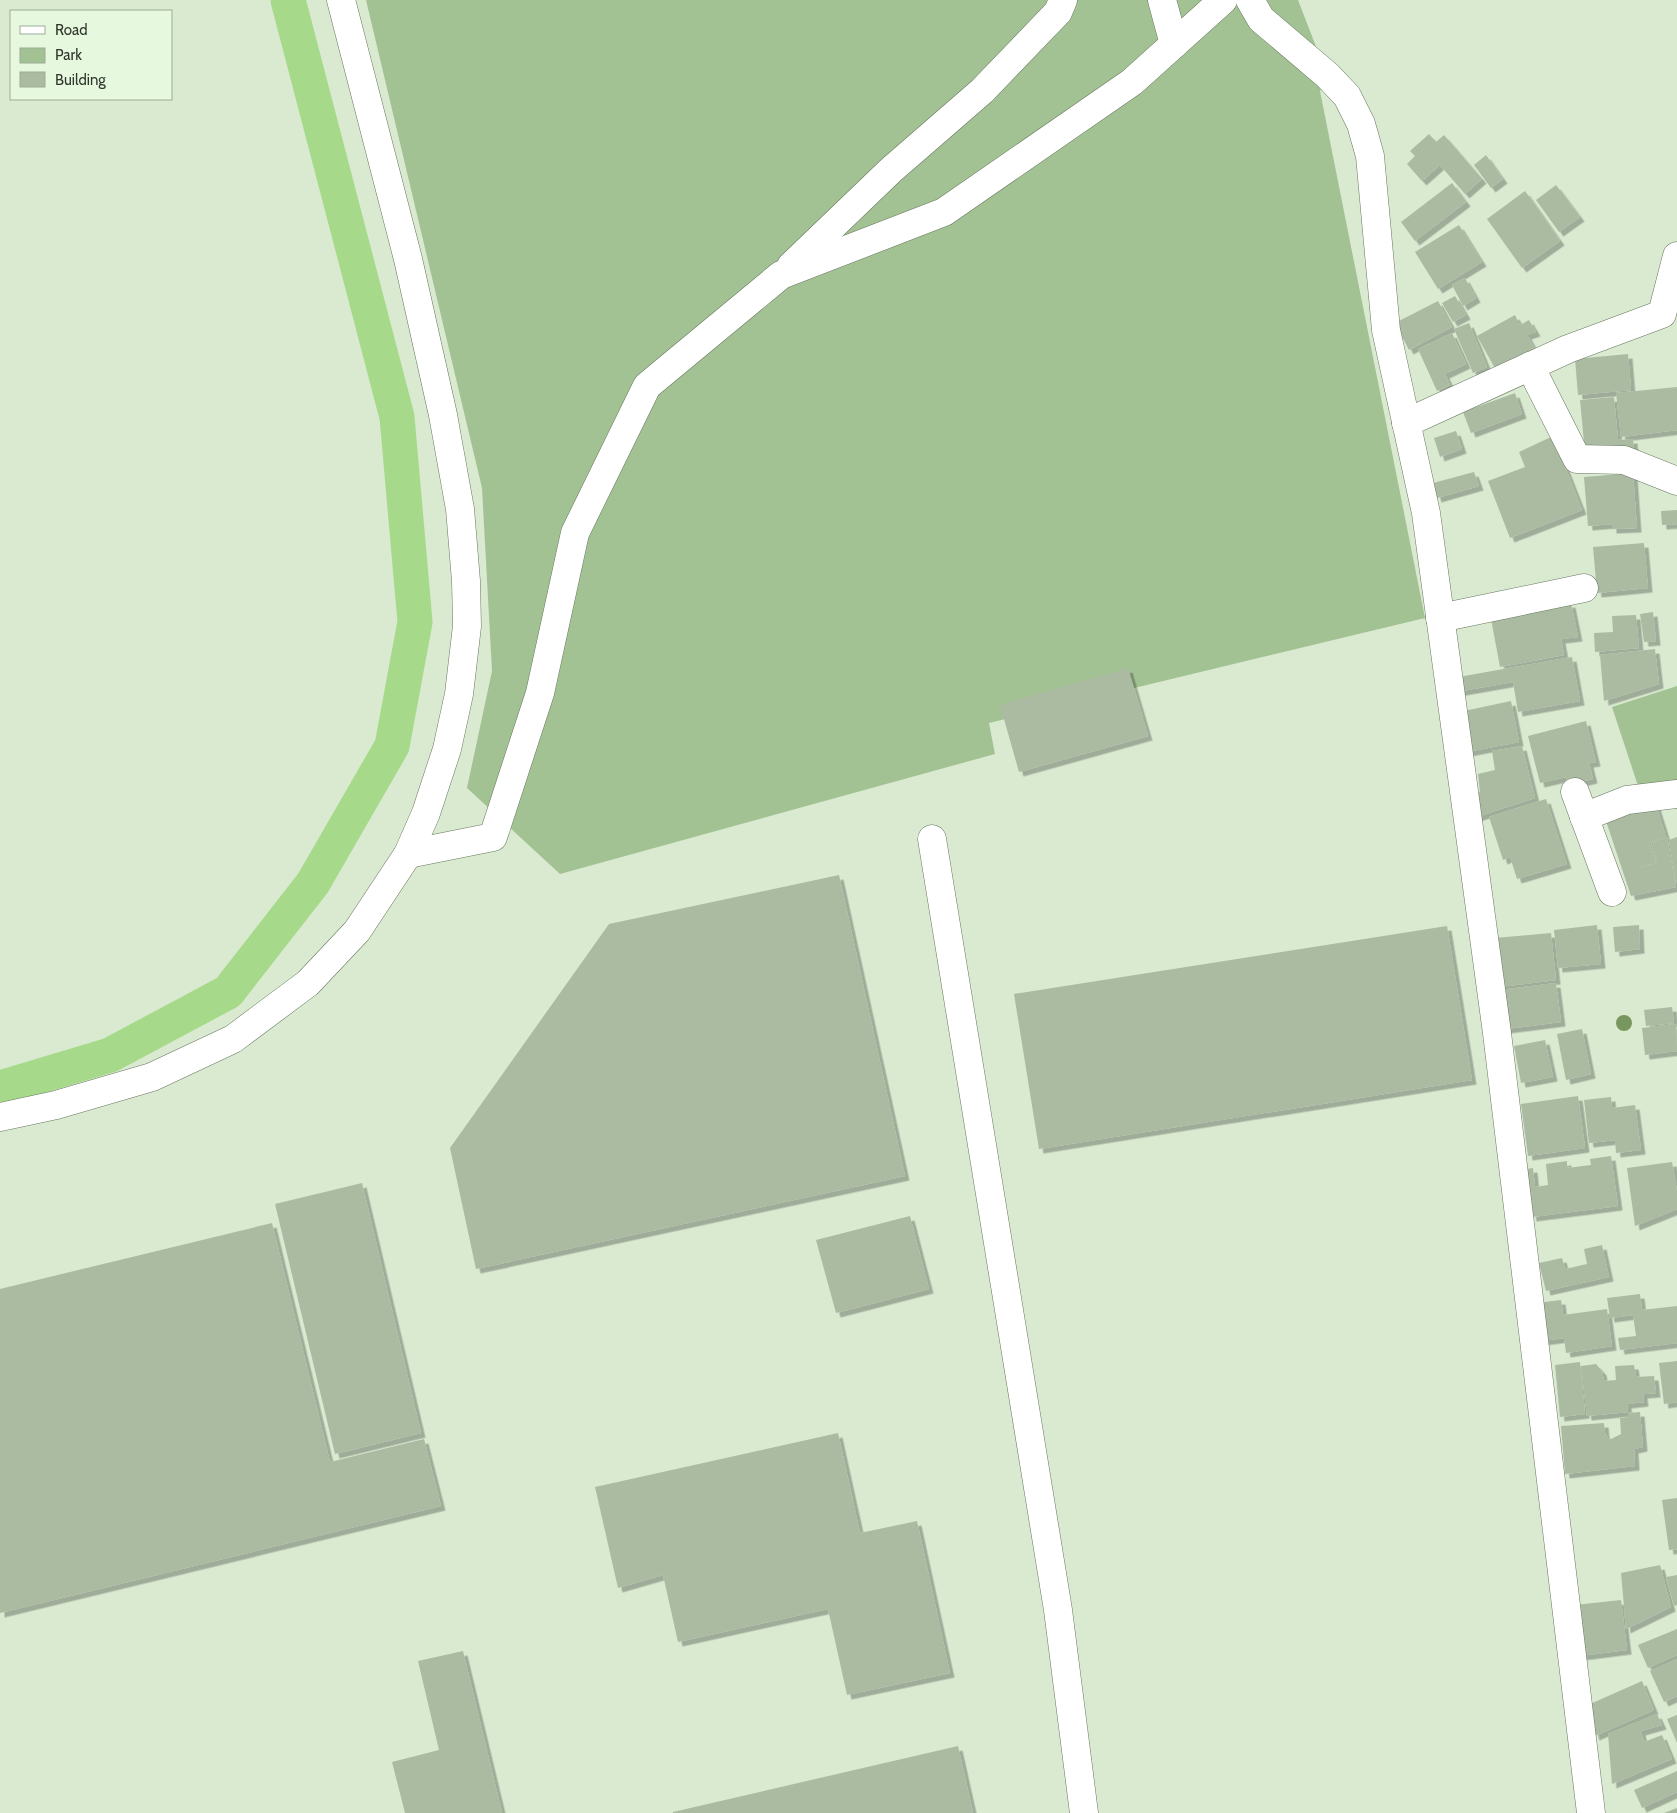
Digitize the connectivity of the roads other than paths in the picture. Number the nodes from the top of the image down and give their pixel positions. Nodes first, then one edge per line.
1 (341, 0) edge
2 (1063, 0) edge
3 (1162, 0) edge
4 (1223, 0) edge
5 (1250, 0) edge
6 (1174, 44) junction
7 (1677, 256) edge
8 (781, 275) junction
9 (1530, 366) junction
10 (1406, 423) junction
11 (1677, 481) edge
12 (1584, 588) dead end
13 (1440, 618) junction
14 (1677, 794) edge
15 (932, 839) dead end
16 (408, 854) junction
17 (1612, 892) dead end
18 (0, 1117) edge
19 (1084, 1813) edge
20 (1591, 1813) edge

1 - 16 street
2 - 8 street
3 - 6 street
4 - 6 street
5 - 10 street
6 - 8 street
7 - 9 street
8 - 16 street
9 - 10 street
9 - 11 street
10 - 13 street
12 - 13 street
13 - 20 street
14 - 17 street
15 - 19 street
16 - 18 street

